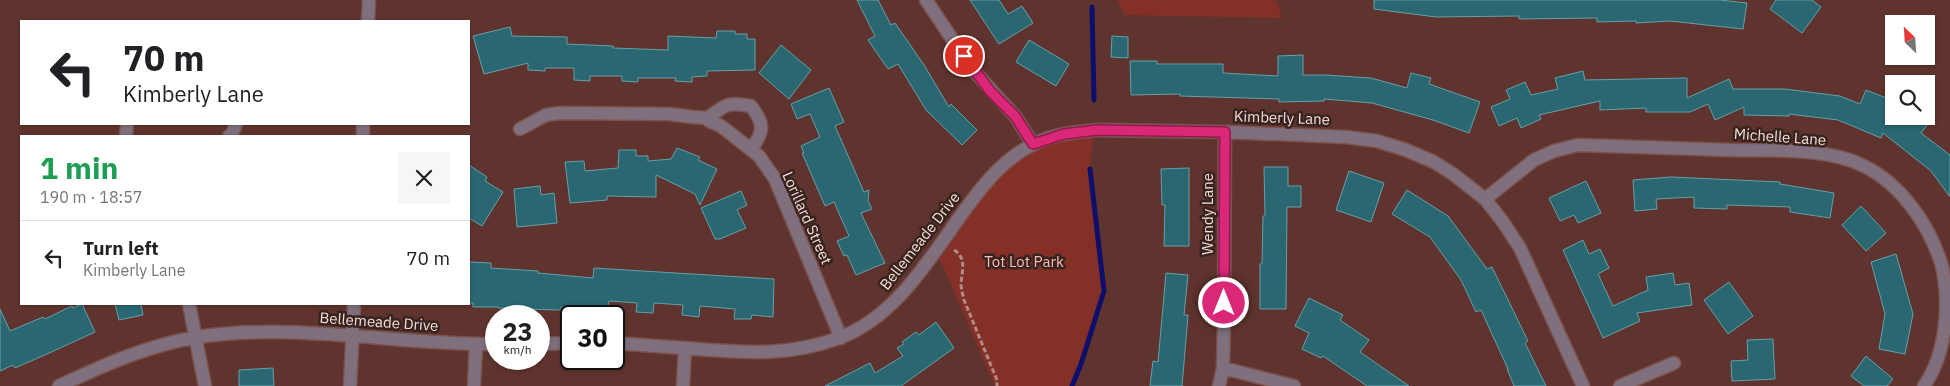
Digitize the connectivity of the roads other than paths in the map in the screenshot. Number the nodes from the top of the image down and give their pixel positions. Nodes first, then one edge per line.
1 (369, 0) edge
2 (926, 0) edge
3 (368, 20) edge
4 (708, 118) junction
5 (520, 129) dead end
6 (1225, 132) junction
7 (1033, 144) junction
8 (752, 149) junction
9 (1484, 199) junction
10 (188, 305) edge
11 (354, 305) edge
12 (352, 336) junction
13 (196, 337) junction
14 (841, 338) junction
15 (476, 344) junction
16 (485, 344) edge
17 (625, 344) edge
18 (685, 348) junction
19 (1674, 363) dead end
20 (1223, 368) junction
21 (59, 386) edge
22 (205, 386) edge
23 (350, 386) edge
24 (474, 386) edge
25 (683, 386) edge
26 (1219, 386) edge
27 (1294, 386) edge
28 (1583, 386) edge
29 (1620, 386) edge
30 (1924, 386) edge

1 - 3 street
2 - 7 street
4 - 5 street, Lorillard Street
4 - 8 street, Lorillard Street
4 - 8 street
6 - 7 street, Kimberly Lane
6 - 9 street, Kimberly Lane
6 - 20 street, Wendy Lane
7 - 14 street, Bellemeade Drive
8 - 14 street, Lorillard Street
9 - 28 street, Kimberly Lane
9 - 30 street, Michelle Lane
10 - 13 street
11 - 12 street
12 - 13 street, Bellemeade Drive
12 - 15 street, Bellemeade Drive
12 - 23 street
13 - 21 street, Bellemeade Drive
13 - 22 street
14 - 18 street, Bellemeade Drive
15 - 16 street, Bellemeade Drive
15 - 24 street
17 - 18 street, Bellemeade Drive
18 - 25 street
19 - 29 street
20 - 26 street, Wendy Lane
20 - 27 street

